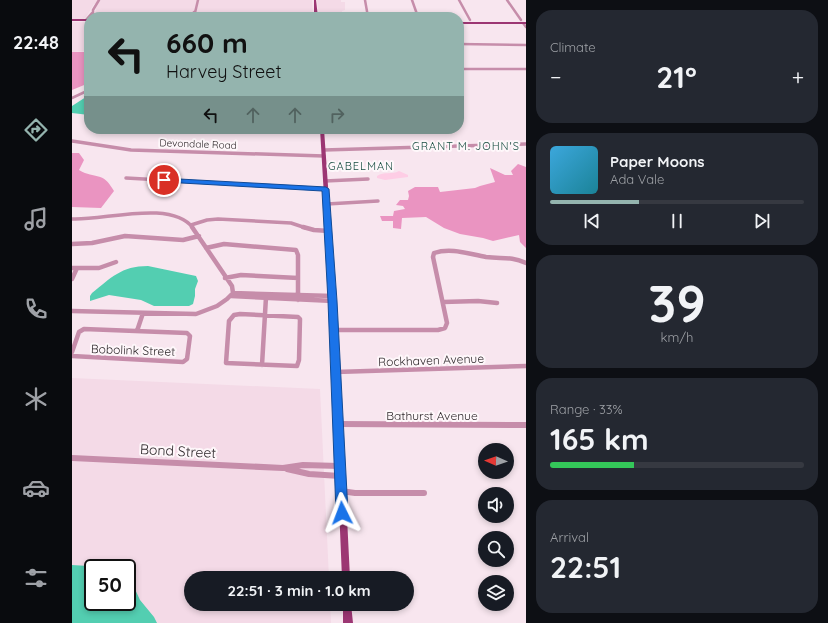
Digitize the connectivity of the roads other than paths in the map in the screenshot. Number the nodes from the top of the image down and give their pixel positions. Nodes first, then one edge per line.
1 (99, 0) edge
2 (198, 0) edge
3 (315, 0) edge
4 (364, 0) edge
5 (412, 0) edge
6 (459, 0) edge
7 (507, 0) edge
8 (93, 12) edge
9 (194, 12) edge
10 (316, 12) edge
11 (367, 12) edge
12 (416, 12) edge
13 (72, 20) edge
14 (84, 20) edge
15 (464, 21) edge
16 (469, 21) junction
17 (524, 22) edge
18 (526, 28) edge
19 (464, 44) edge
20 (526, 44) edge
21 (464, 69) edge
22 (526, 69) edge
23 (84, 92) edge
24 (72, 98) edge
25 (322, 134) edge
26 (72, 141) edge
27 (526, 144) edge
28 (324, 153) junction
29 (126, 178) dead end
30 (368, 179) dead end
31 (325, 181) junction
32 (326, 189) junction
33 (378, 201) dead end
34 (327, 204) junction
35 (72, 219) edge
36 (191, 225) junction
37 (329, 231) junction
38 (198, 236) junction
39 (72, 244) edge
40 (206, 248) junction
41 (116, 262) dead end
42 (526, 263) edge
43 (74, 268) edge
44 (225, 278) junction
45 (298, 278) junction
46 (72, 279) edge
47 (232, 294) junction
48 (267, 296) junction
49 (298, 298) junction
50 (333, 298) junction
51 (443, 302) junction
52 (497, 303) dead end
53 (72, 311) edge
54 (143, 313) junction
55 (264, 315) junction
56 (334, 330) junction
57 (137, 331) junction
58 (72, 352) edge
59 (72, 356) edge
60 (262, 365) junction
61 (526, 366) edge
62 (336, 372) junction
63 (338, 424) junction
64 (526, 425) edge
65 (72, 458) edge
66 (340, 466) junction
67 (283, 468) junction
68 (340, 476) junction
69 (341, 491) junction
70 (424, 493) dead end
71 (346, 571) edge
72 (347, 611) edge
73 (348, 623) edge

1 - 8 street
2 - 9 street
3 - 10 main road
4 - 11 street
5 - 12 street
6 - 16 street
7 - 17 street
13 - 14 main road
15 - 16 main road
16 - 17 main road
17 - 18 street
19 - 20 street
21 - 22 street
23 - 24 street
25 - 28 main road
26 - 28 street, Devondale Road
27 - 28 street, Devondale Road
28 - 31 main road
29 - 32 street
30 - 31 street
31 - 32 main road
32 - 34 main road
33 - 34 street
34 - 37 main road
35 - 36 street
36 - 37 street
36 - 38 street
37 - 50 main road
38 - 39 street
38 - 40 street
40 - 44 street
40 - 45 street
41 - 43 street
42 - 51 street
43 - 46 street
44 - 45 street
44 - 47 street
45 - 49 street
47 - 48 street
47 - 54 street
48 - 49 street
48 - 55 street
49 - 50 street
50 - 56 main road
51 - 52 street
51 - 56 street
53 - 54 street
54 - 57 street, Bobolink Street
55 - 60 street
55 - 60 street
55 - 60 street
56 - 62 main road
57 - 58 street, Bobolink Street
57 - 59 street, Bobolink Street
61 - 62 street, Rockhaven Avenue
62 - 63 main road
63 - 64 street, Bathurst Avenue
63 - 66 main road
65 - 67 street, Bond Street
66 - 67 street, Bond Street
66 - 68 main road
67 - 68 street, Bond Street
68 - 69 main road
69 - 70 street
69 - 71 main road
72 - 73 main road

